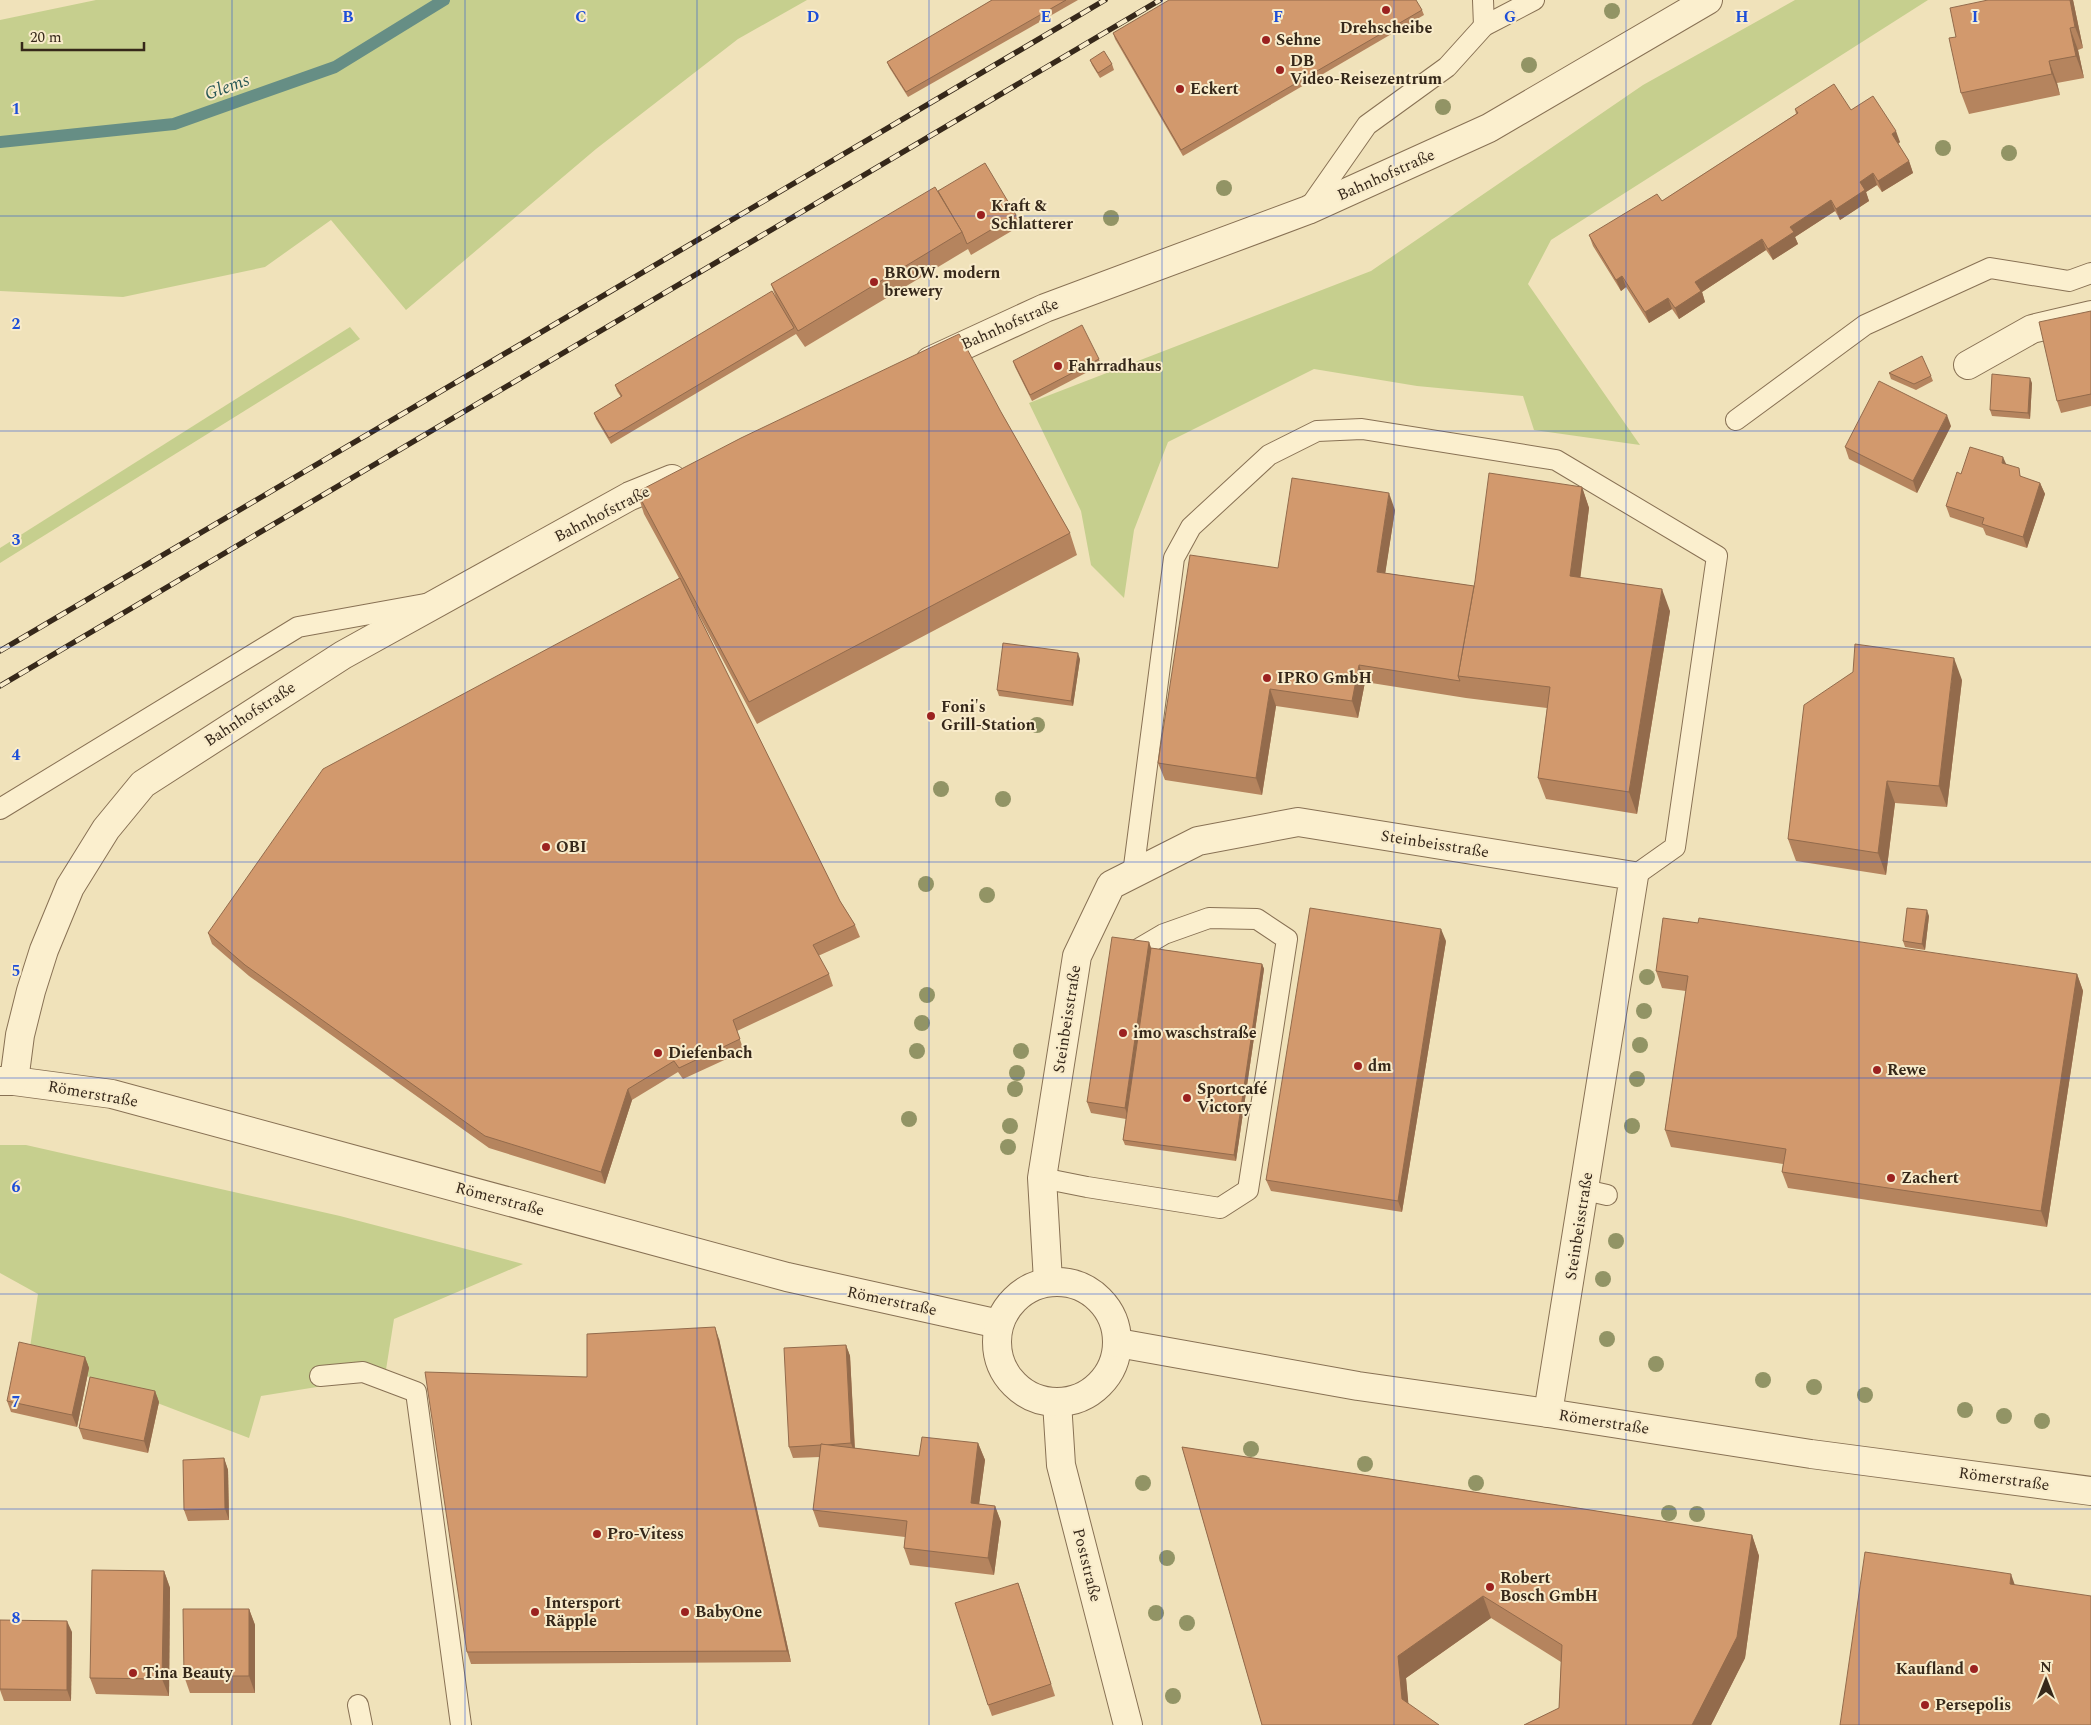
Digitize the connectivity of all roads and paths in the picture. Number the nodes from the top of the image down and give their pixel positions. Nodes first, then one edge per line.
1 (1483, 0) edge
2 (1534, 0) edge
3 (1708, 0) edge
4 (1484, 26) junction
5 (1308, 210) junction
6 (2091, 273) edge
7 (2091, 315) edge
8 (1968, 365) dead end
9 (906, 372) edge
10 (1736, 420) dead end
11 (694, 470) edge
12 (442, 601) junction
13 (0, 809) edge
14 (1133, 874) junction
15 (1634, 876) junction
16 (1135, 951) edge
17 (7, 1081) edge
18 (1042, 1178) junction
19 (1048, 1281) junction
20 (998, 1324) junction
21 (1118, 1343) junction
22 (320, 1376) dead end
23 (1057, 1402) junction
24 (1548, 1413) junction
25 (2091, 1491) edge
26 (358, 1705) dead end
27 (362, 1725) edge
28 (461, 1725) edge
29 (1128, 1725) edge

1 - 4 lane
2 - 4 lane
3 - 5 street, Bahnhofstraße
4 - 5 lane
5 - 9 street, Bahnhofstraße
6 - 10 lane
7 - 8 street
11 - 12 street, Bahnhofstraße
12 - 13 lane
12 - 17 street, Bahnhofstraße
14 - 15 street, Steinbeisstraße
14 - 15 lane
14 - 18 street, Steinbeisstraße
15 - 24 street, Steinbeisstraße
16 - 18 lane
17 - 20 street, Römerstraße
18 - 19 street, Steinbeisstraße
19 - 20 street
19 - 21 street
20 - 23 street
21 - 23 street
21 - 24 street, Römerstraße
22 - 28 lane
23 - 29 street, Poststraße
24 - 25 street, Römerstraße
26 - 27 lane

